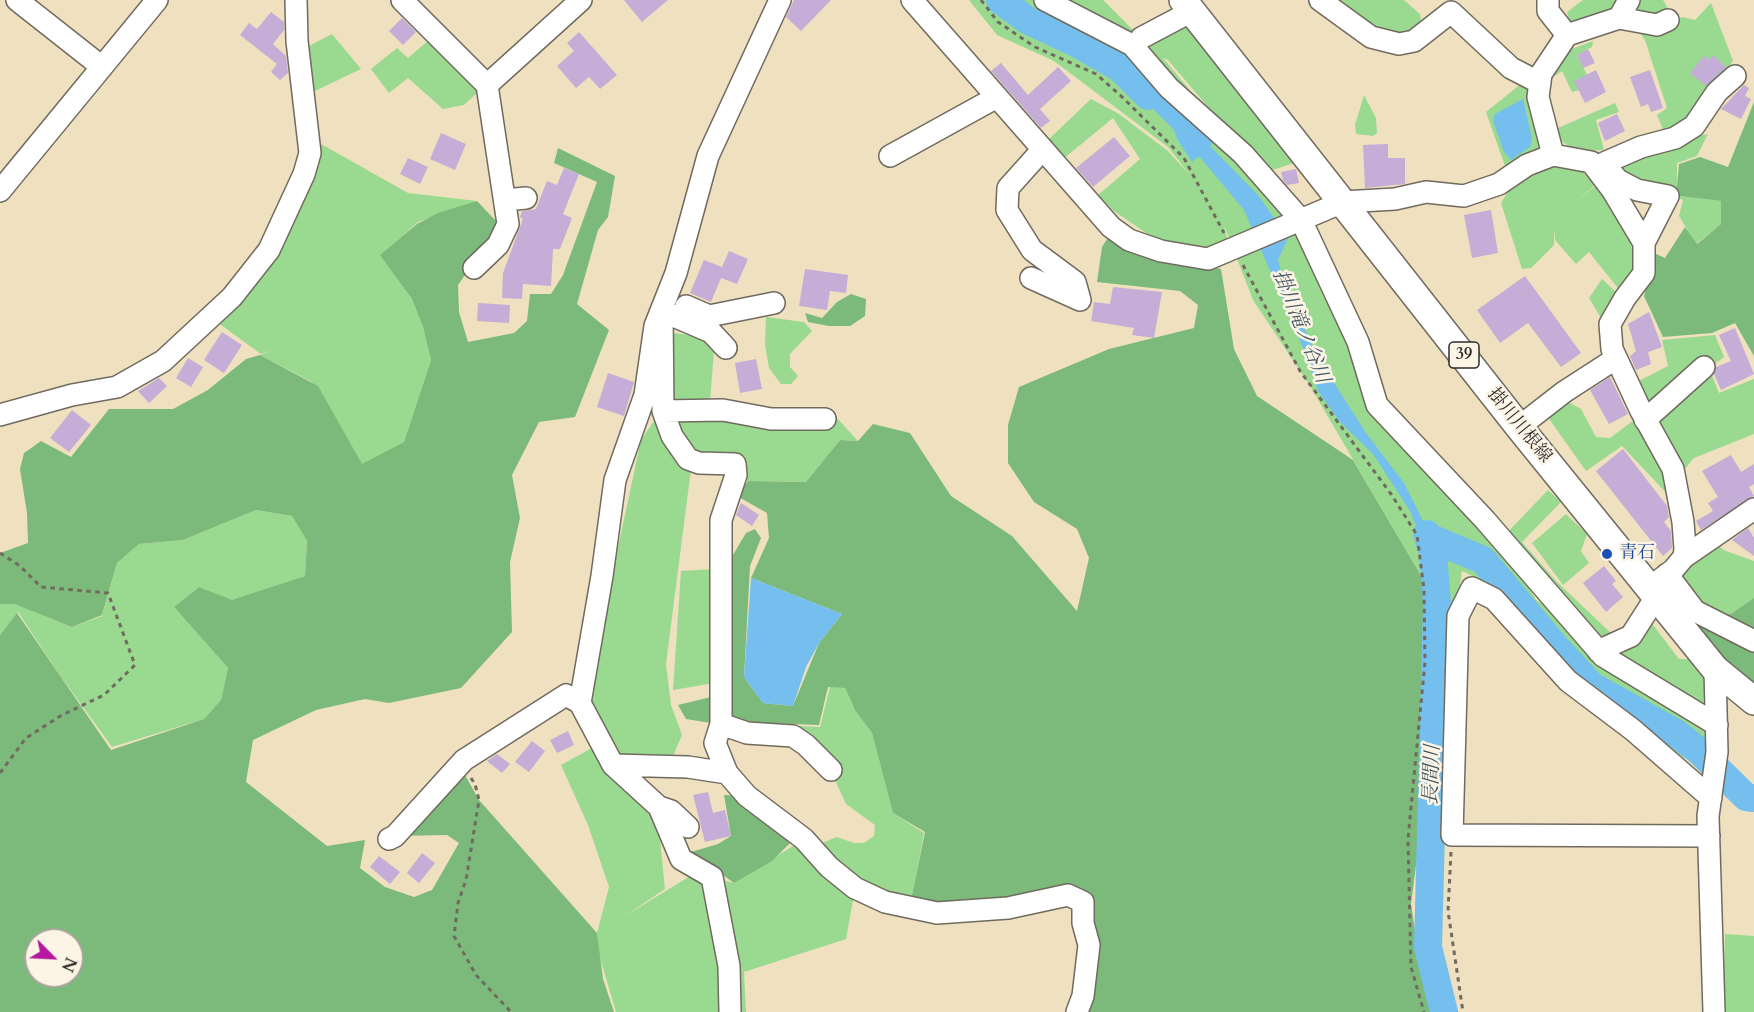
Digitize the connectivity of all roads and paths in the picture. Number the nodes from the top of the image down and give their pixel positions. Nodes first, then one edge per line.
1 (17, 0) edge
2 (157, 0) edge
3 (296, 0) edge
4 (402, 0) edge
5 (581, 0) edge
6 (780, 0) edge
7 (912, 0) edge
8 (981, 0) edge
9 (1045, 0) edge
10 (1320, 0) edge
11 (1548, 0) edge
12 (1188, 3) edge
13 (1624, 9) edge
14 (1668, 20) dead end
15 (1567, 35) junction
16 (1141, 38) dead end
17 (102, 67) junction
18 (1735, 76) dead end
19 (1540, 83) junction
20 (487, 85) junction
21 (997, 97) junction
22 (1043, 149) junction
23 (1553, 155) junction
24 (890, 156) dead end
25 (1599, 165) junction
26 (0, 191) edge
27 (1343, 202) junction
28 (1301, 220) junction
29 (1644, 243) junction
30 (1232, 248) junction
31 (474, 268) dead end
32 (1031, 278) dead end
33 (774, 303) dead end
34 (664, 304) junction
35 (726, 348) dead end
36 (1615, 359) junction
37 (1704, 367) dead end
38 (663, 411) junction
39 (0, 415) edge
40 (825, 419) dead end
41 (1645, 420) junction
42 (1519, 427) junction
43 (1754, 509) edge
44 (0, 553) edge
45 (1684, 557) junction
46 (1658, 587) junction
47 (1754, 641) edge
48 (1598, 651) junction
49 (1715, 669) junction
50 (1754, 701) edge
51 (580, 703) junction
52 (721, 724) junction
53 (1717, 725) junction
54 (460, 764) junction
55 (613, 765) junction
56 (831, 770) dead end
57 (0, 773) edge
58 (727, 773) junction
59 (1713, 789) junction
60 (660, 807) junction
61 (688, 827) dead end
62 (1452, 835) junction
63 (1709, 836) junction
64 (389, 839) dead end
65 (512, 1012) edge
66 (730, 1012) edge
67 (1077, 1012) edge
68 (1424, 1012) edge
69 (1463, 1012) edge
70 (1714, 1012) edge

1 - 17 street
2 - 17 street
3 - 39 street
4 - 20 street
5 - 20 street
6 - 34 street
7 - 21 street
8 - 30 path
9 - 28 street
10 - 19 street
11 - 15 street
12 - 16 street
12 - 27 main road, 掛川川根線 / 39
13 - 14 street
13 - 15 street
15 - 19 street
17 - 26 street
18 - 25 street
19 - 23 street
20 - 31 street
21 - 22 street
21 - 24 street
22 - 30 street
22 - 32 street
23 - 25 street
23 - 27 street
25 - 29 street
25 - 29 street
27 - 28 street
27 - 42 main road, 掛川川根線 / 39
28 - 30 street
28 - 48 street
29 - 36 street
30 - 68 path
33 - 34 street
34 - 35 street
34 - 38 street
34 - 51 street
36 - 41 street
36 - 42 street
37 - 41 street
38 - 40 street
38 - 52 street
41 - 45 street
42 - 46 main road, 掛川川根線 / 39
43 - 45 street
44 - 57 path
45 - 46 street
46 - 47 street
46 - 48 street
46 - 49 main road, 掛川川根線 / 39
48 - 53 street
49 - 50 main road, 掛川川根線 / 39
49 - 53 street
51 - 54 street
51 - 55 street
52 - 56 street
52 - 58 street
53 - 59 street
54 - 64 street
54 - 65 path
55 - 58 street
55 - 60 street
58 - 67 street
59 - 62 street
59 - 63 street
60 - 61 street
60 - 66 street
62 - 63 street
62 - 69 path
63 - 70 street

